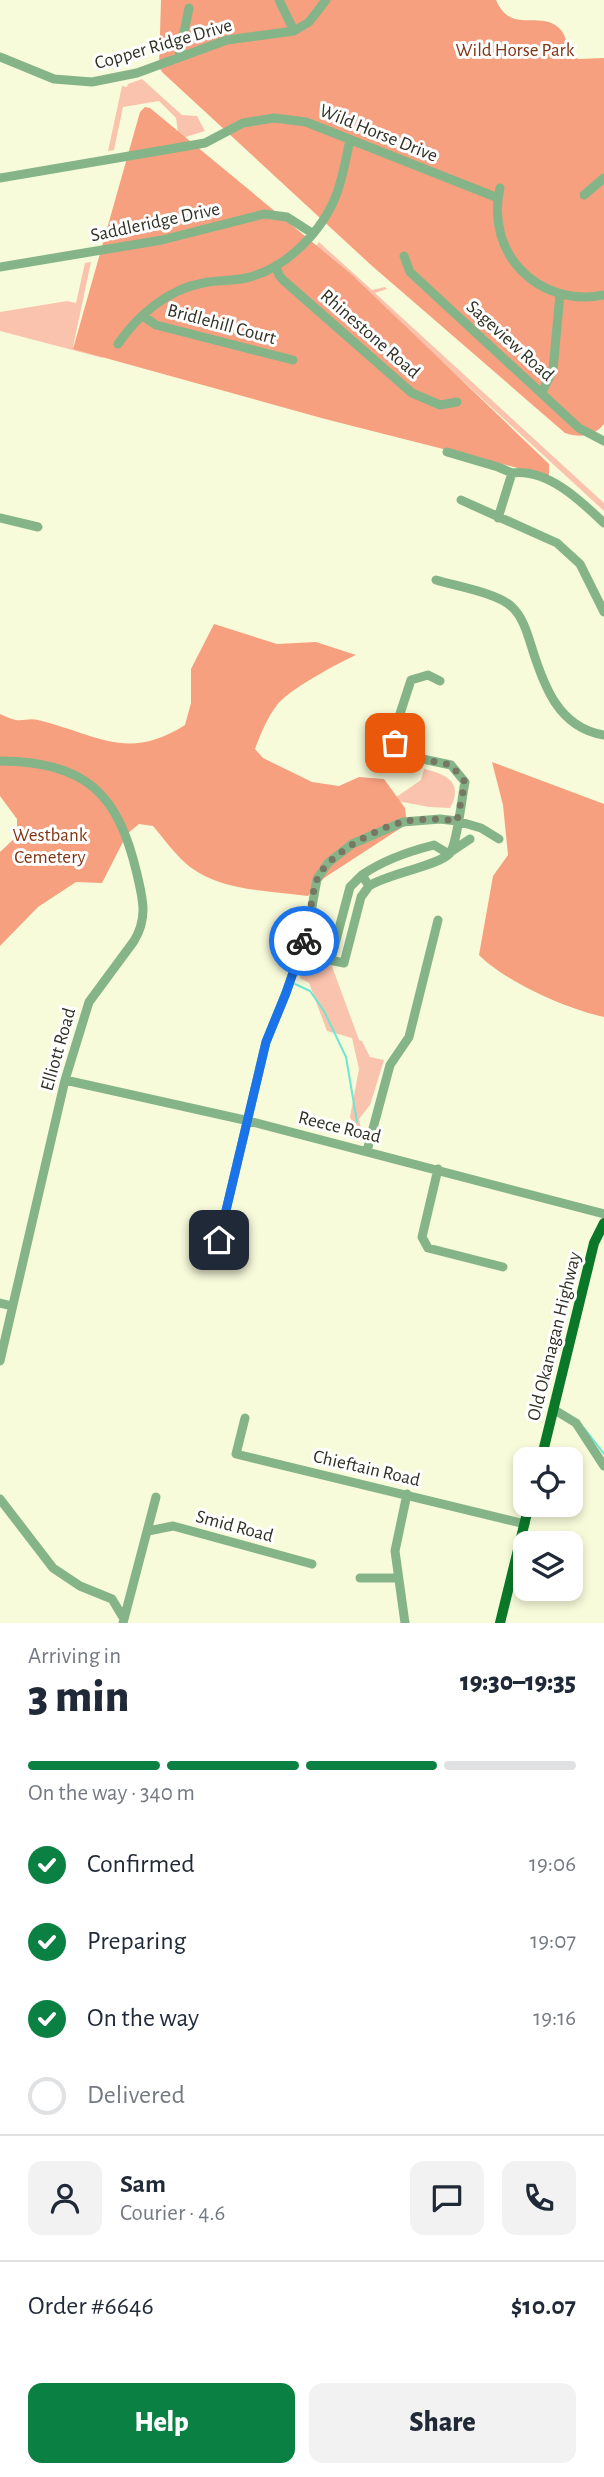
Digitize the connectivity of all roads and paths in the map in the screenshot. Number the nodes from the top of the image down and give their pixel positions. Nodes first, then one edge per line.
1 (279, 0) edge
2 (326, 0) edge
3 (190, 8) dead end
4 (294, 31) junction
5 (179, 56) junction
6 (0, 57) edge
7 (350, 140) junction
8 (0, 178) edge
9 (604, 178) edge
10 (584, 195) dead end
11 (312, 233) junction
12 (404, 256) dead end
13 (276, 266) junction
14 (0, 267) edge
15 (560, 294) junction
16 (604, 295) edge
17 (144, 316) junction
18 (118, 344) dead end
19 (293, 360) dead end
20 (542, 392) junction
21 (457, 402) dead end
22 (604, 442) edge
23 (447, 452) dead end
24 (512, 473) junction
25 (461, 500) dead end
26 (0, 518) edge
27 (498, 518) junction
28 (604, 523) edge
29 (38, 527) dead end
30 (436, 580) dead end
31 (601, 596) edge
32 (604, 612) edge
33 (440, 681) dead end
34 (604, 735) edge
35 (0, 761) edge
36 (457, 821) junction
37 (470, 839) dead end
38 (499, 839) dead end
39 (450, 852) junction
40 (362, 875) junction
41 (369, 886) junction
42 (438, 919) dead end
43 (299, 954) junction
44 (331, 959) junction
45 (65, 1080) junction
46 (249, 1121) junction
47 (367, 1151) junction
48 (438, 1169) junction
49 (604, 1214) edge
50 (604, 1223) edge
51 (219, 1240) dead end
52 (503, 1267) dead end
53 (0, 1303) edge
54 (12, 1306) junction
55 (0, 1361) edge
56 (553, 1409) junction
57 (245, 1418) dead end
58 (544, 1447) edge
59 (604, 1466) edge
60 (407, 1494) junction
61 (156, 1497) dead end
62 (0, 1499) edge
63 (526, 1517) edge
64 (525, 1524) junction
65 (148, 1531) junction
66 (312, 1564) dead end
67 (360, 1578) dead end
68 (398, 1578) junction
69 (123, 1621) edge
70 (405, 1623) edge
71 (500, 1623) edge

1 - 4 street
2 - 4 street
3 - 5 street
4 - 5 street, Copper Ridge Drive
5 - 6 street, Copper Ridge Drive
7 - 8 street, Wild Horse Drive
7 - 11 street
7 - 15 street, Wild Horse Drive
9 - 10 street
11 - 13 street
11 - 14 street, Saddleridge Drive
12 - 20 street, Sageview Road
13 - 17 street
13 - 21 street, Rhinestone Road
15 - 16 street
15 - 20 street
17 - 18 street
17 - 19 street, Bridlehill Court
20 - 22 street, Sageview Road
23 - 24 street
24 - 27 street
24 - 28 street
25 - 27 street
26 - 29 street
27 - 31 street
30 - 34 street
31 - 32 street
33 - 36 street
35 - 45 street, Elliott Road
36 - 38 street
36 - 39 street
36 - 43 street
37 - 39 street
39 - 40 street
39 - 41 street
40 - 41 street
40 - 44 street
41 - 44 street
42 - 47 street
43 - 44 street
43 - 46 street
45 - 46 street, Reece Road
45 - 54 street, Elliott Road
46 - 47 street, Reece Road
46 - 51 street
47 - 48 street, Reece Road
48 - 49 street, Reece Road
48 - 52 street
50 - 56 main road, Old Okanagan Highway
53 - 54 street
54 - 55 street, Elliott Road
56 - 58 main road, Old Okanagan Highway
56 - 59 street
57 - 60 street, Chieftain Road
60 - 64 street, Chieftain Road
60 - 68 street
61 - 65 street
62 - 69 street
63 - 64 main road
64 - 71 main road
65 - 66 street, Smid Road
65 - 69 street
67 - 68 street
68 - 70 street

